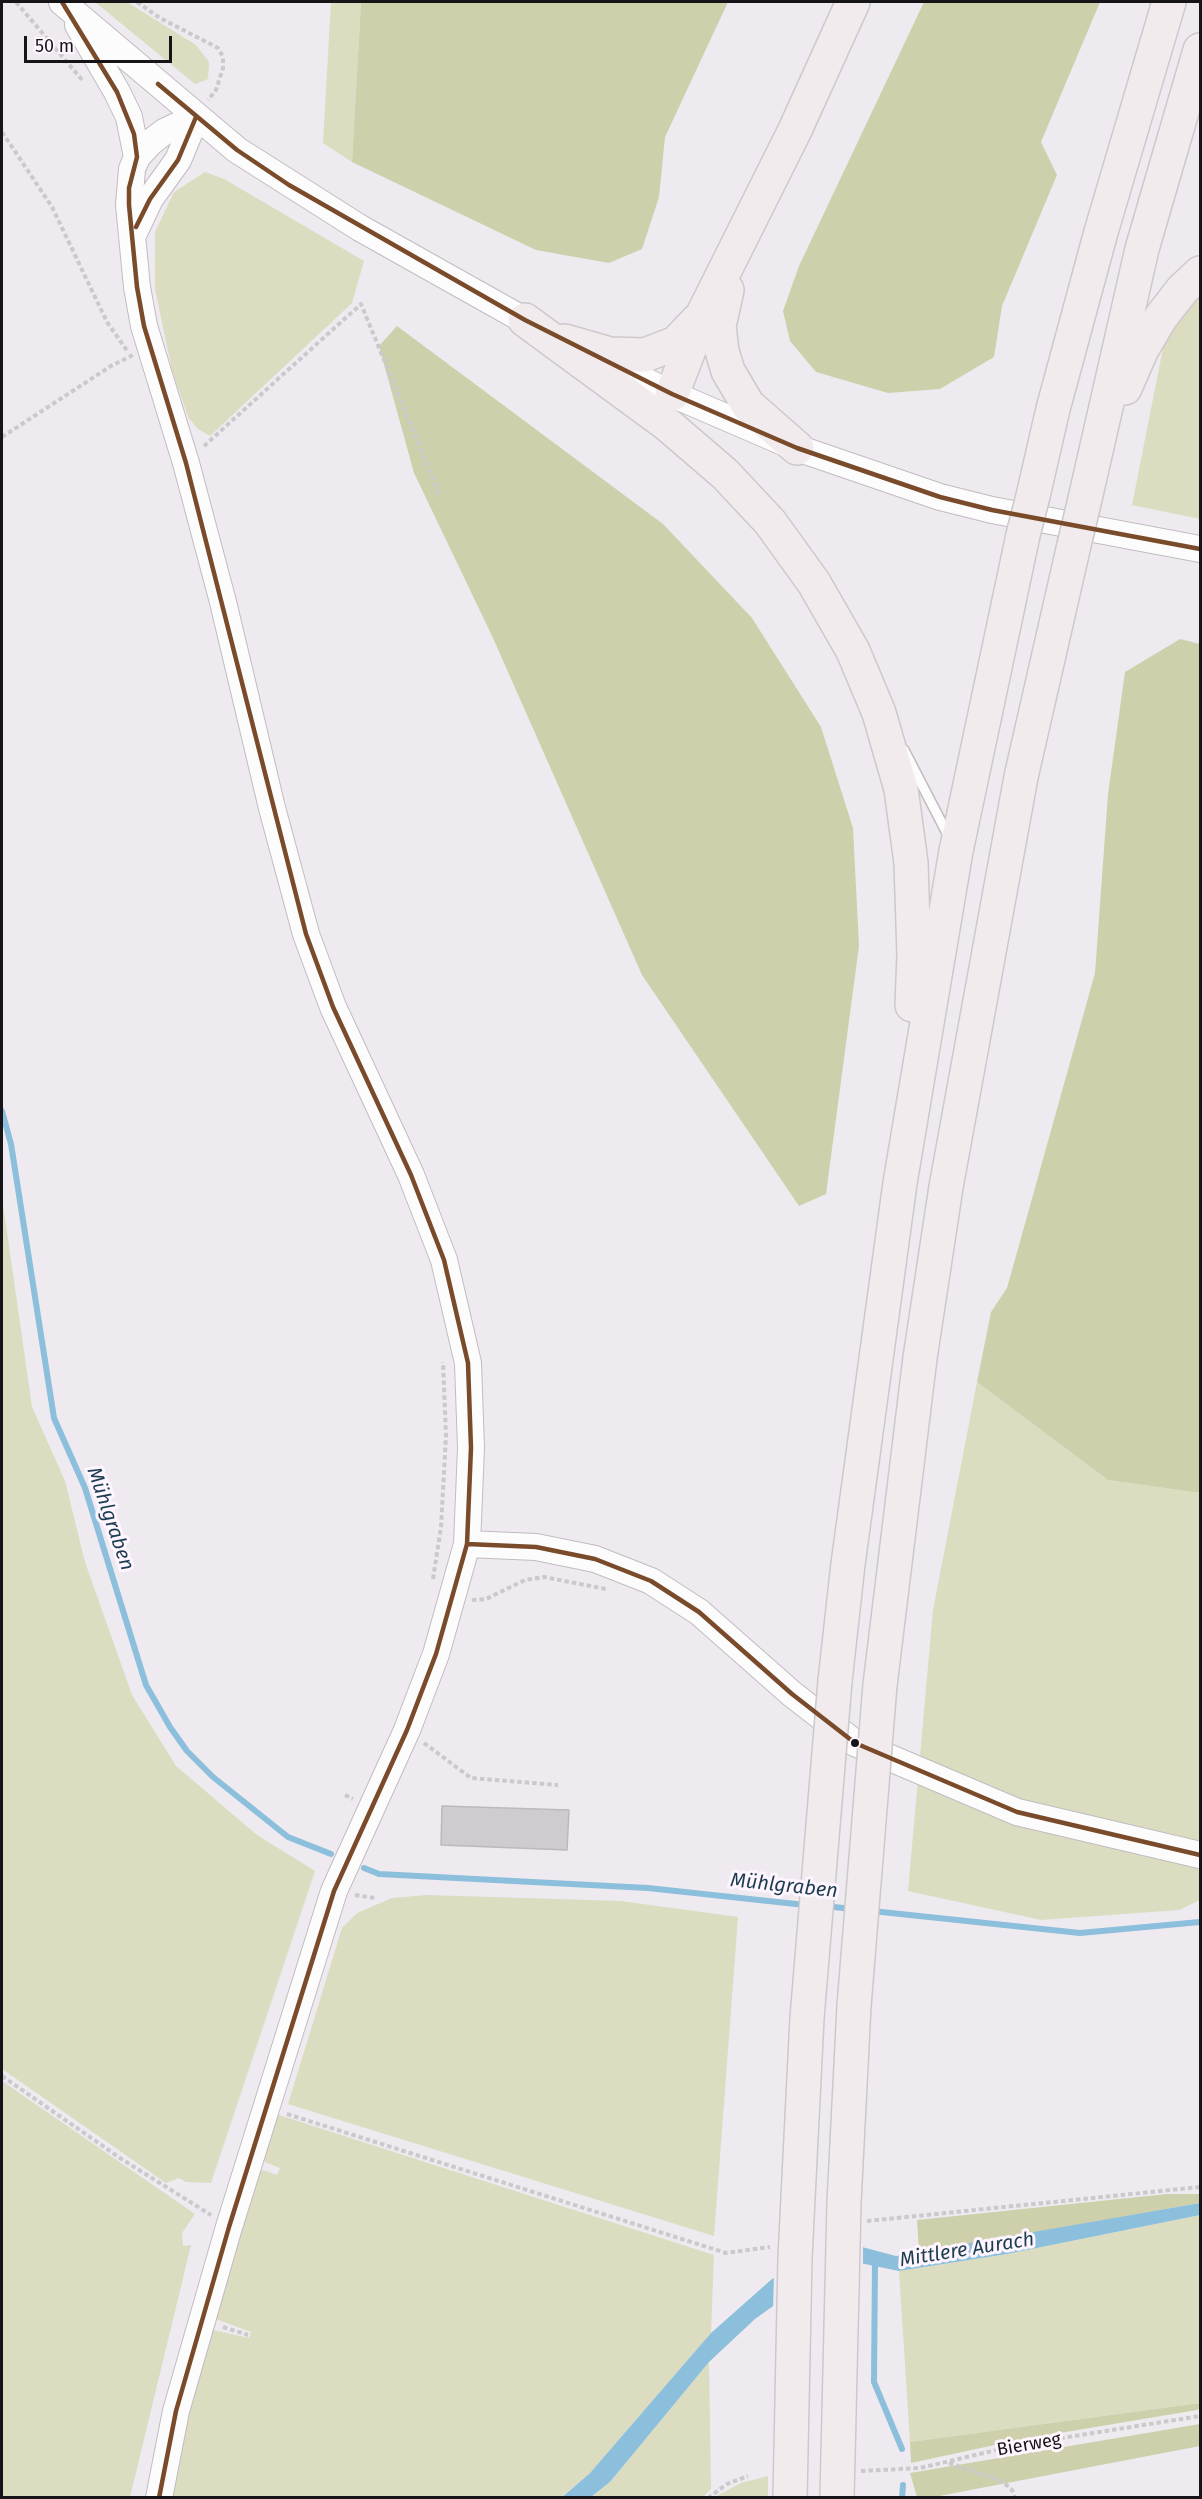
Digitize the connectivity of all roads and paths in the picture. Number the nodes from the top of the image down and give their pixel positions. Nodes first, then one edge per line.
1 (63, 2) edge
2 (137, 2) edge
3 (853, 2) edge
4 (1169, 2) edge
5 (1200, 50) edge
6 (196, 117) junction
7 (2, 132) edge
8 (137, 157) junction
9 (133, 235) junction
10 (737, 250) junction
11 (1200, 273) edge
12 (703, 314) junction
13 (525, 320) junction
14 (562, 340) junction
15 (672, 394) junction
16 (2, 437) edge
17 (797, 447) junction
18 (1093, 461) junction
19 (186, 463) junction
20 (440, 496) dead end
21 (1200, 549) edge
22 (879, 713) junction
23 (956, 851) junction
24 (900, 1183) junction
25 (467, 1544) junction
26 (443, 1759) dead end
27 (558, 1785) dead end
28 (1200, 1855) edge
29 (2, 2076) edge
30 (266, 2107) junction
31 (1200, 2187) edge
32 (863, 2222) dead end
33 (229, 2226) junction
34 (772, 2247) dead end
35 (1200, 2416) edge
36 (948, 2462) junction
37 (858, 2471) dead end
38 (748, 2476) dead end
39 (159, 2498) edge
40 (708, 2498) edge
41 (790, 2498) edge
42 (837, 2498) edge
43 (1015, 2498) edge

1 - 6 street
1 - 8 street
2 - 6 path
3 - 10 highway
4 - 23 highway, bridge
5 - 18 highway
6 - 8 street
6 - 9 street
6 - 13 street
7 - 16 path
8 - 9 street
9 - 19 street
10 - 12 highway
10 - 17 highway
11 - 18 highway
12 - 14 highway
12 - 15 highway
13 - 14 street
13 - 22 highway
14 - 15 street
15 - 17 street
17 - 21 street
18 - 42 highway, bridge
19 - 20 path
19 - 25 street
22 - 23 lane
22 - 24 highway
23 - 24 highway
24 - 41 highway, bridge
25 - 28 street
25 - 30 street
26 - 27 path
29 - 33 path
30 - 33 street
30 - 34 path
31 - 32 path
33 - 39 street
35 - 36 path, Bierweg
36 - 37 path, Bierweg
36 - 43 path
38 - 40 path

